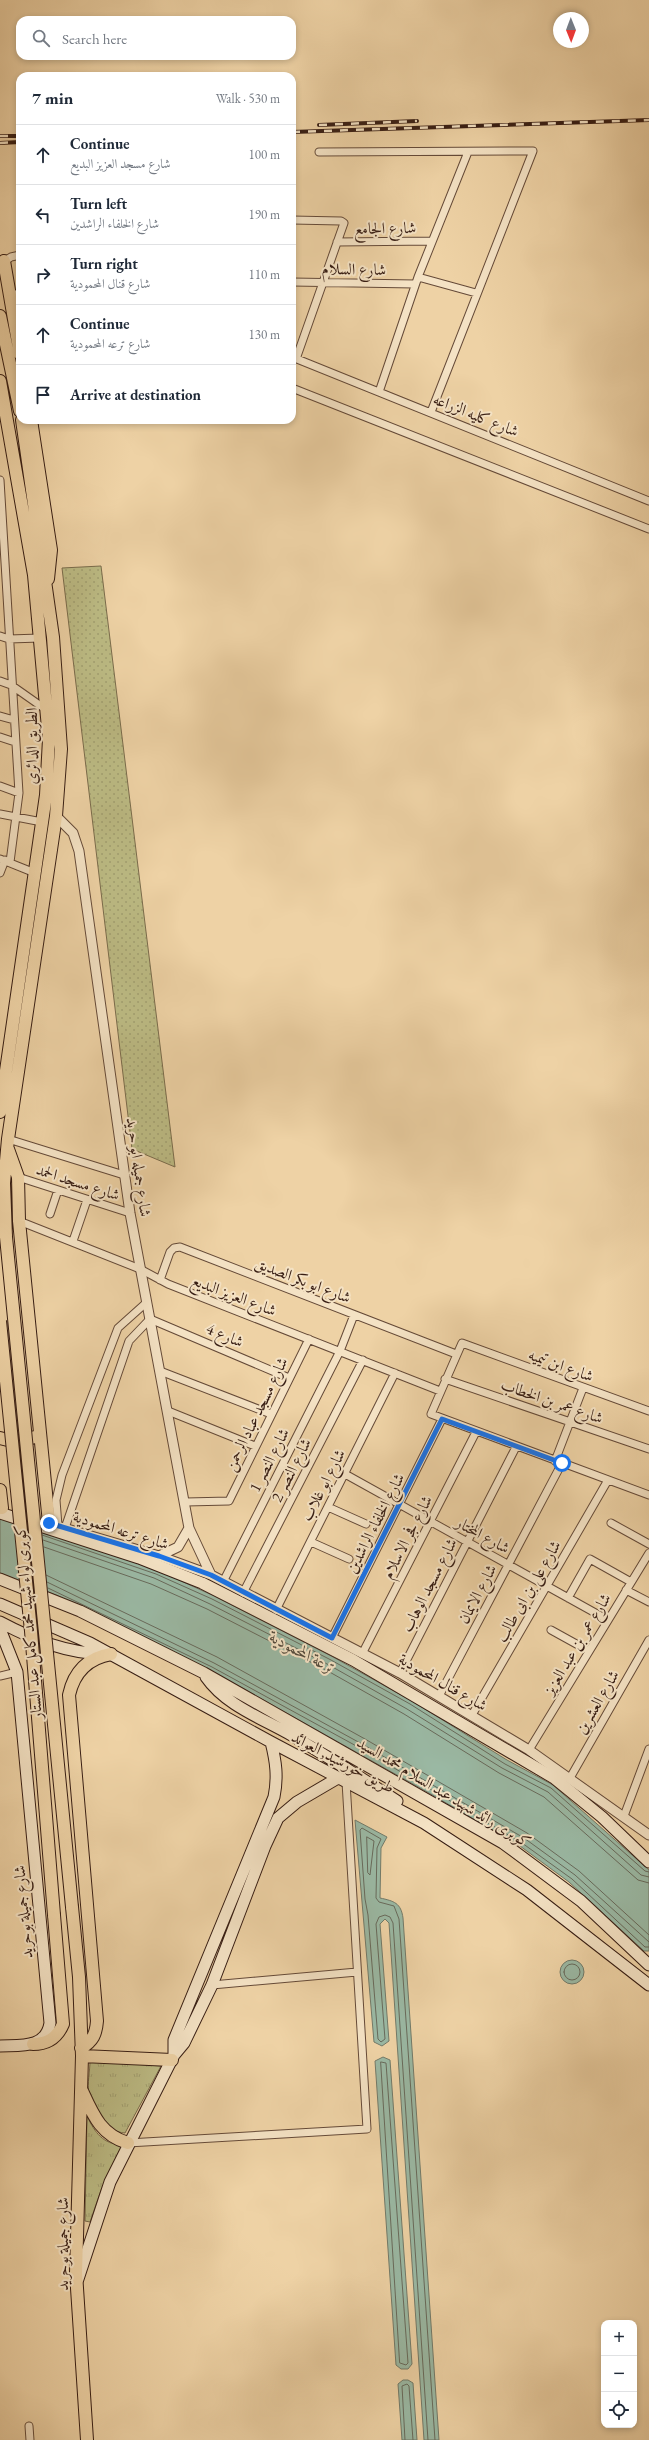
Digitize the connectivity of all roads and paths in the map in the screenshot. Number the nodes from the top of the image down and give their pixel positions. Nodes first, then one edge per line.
1 (319, 152) dead end
2 (468, 152) junction
3 (296, 220) edge
4 (432, 241) junction
5 (337, 242) junction
6 (16, 257) edge
7 (2, 263) edge
8 (418, 277) junction
9 (296, 282) edge
10 (323, 283) junction
11 (415, 284) junction
12 (476, 293) junction
13 (15, 294) edge
14 (16, 306) edge
15 (0, 316) edge
16 (296, 353) edge
17 (296, 359) edge
18 (0, 381) edge
19 (296, 390) edge
20 (16, 392) edge
21 (379, 392) junction
22 (431, 412) junction
23 (23, 424) edge
24 (32, 424) edge
25 (0, 480) edge
26 (649, 501) edge
27 (1, 517) edge
28 (649, 529) edge
29 (2, 561) edge
30 (46, 590) junction
31 (0, 598) edge
32 (7, 601) junction
33 (0, 636) edge
34 (40, 638) junction
35 (8, 639) junction
36 (0, 681) edge
37 (11, 685) junction
38 (48, 711) junction
39 (0, 716) edge
40 (14, 720) junction
41 (0, 737) edge
42 (16, 742) junction
43 (0, 786) edge
44 (19, 793) junction
45 (0, 814) edge
46 (56, 816) junction
47 (16, 818) junction
48 (42, 822) junction
49 (5, 861) edge
50 (0, 873) edge
51 (35, 873) junction
52 (1, 1094) edge
53 (0, 1112) edge
54 (8, 1142) junction
55 (124, 1175) junction
56 (18, 1177) junction
57 (58, 1190) junction
58 (87, 1200) junction
59 (130, 1213) junction
60 (50, 1214) dead end
61 (19, 1221) junction
62 (73, 1241) junction
63 (140, 1270) junction
64 (160, 1280) junction
65 (147, 1302) junction
66 (354, 1315) junction
67 (150, 1319) junction
68 (0, 1321) edge
69 (309, 1339) junction
70 (340, 1351) junction
71 (456, 1354) junction
72 (363, 1360) junction
73 (160, 1371) junction
74 (395, 1373) junction
75 (289, 1378) junction
76 (445, 1379) junction
77 (583, 1388) junction
78 (440, 1391) junction
79 (168, 1411) junction
80 (649, 1411) edge
81 (271, 1414) junction
82 (442, 1419) junction
83 (570, 1422) junction
84 (476, 1432) junction
85 (40, 1434) junction
86 (0, 1438) edge
87 (255, 1446) junction
88 (516, 1447) junction
89 (649, 1450) edge
90 (559, 1462) junction
91 (344, 1474) junction
92 (608, 1480) junction
93 (0, 1490) edge
94 (649, 1495) edge
95 (186, 1502) junction
96 (399, 1504) junction
97 (328, 1507) junction
98 (1, 1509) edge
99 (430, 1522) junction
100 (611, 1523) dead end
101 (366, 1524) dead end
102 (57, 1526) junction
103 (189, 1528) junction
104 (311, 1542) junction
105 (467, 1542) junction
106 (649, 1544) edge
107 (649, 1553) edge
108 (159, 1556) junction
109 (349, 1559) dead end
110 (508, 1565) junction
111 (211, 1575) junction
112 (0, 1579) edge
113 (223, 1582) junction
114 (631, 1582) junction
115 (547, 1586) junction
116 (626, 1590) junction
117 (244, 1593) junction
118 (568, 1598) junction
119 (649, 1602) edge
120 (0, 1604) edge
121 (276, 1610) junction
122 (608, 1620) junction
123 (0, 1622) edge
124 (0, 1629) edge
125 (551, 1630) dead end
126 (332, 1638) junction
127 (649, 1640) edge
128 (589, 1651) junction
129 (111, 1654) junction
130 (362, 1654) junction
131 (18, 1672) junction
132 (204, 1673) junction
133 (400, 1673) junction
134 (0, 1676) edge
135 (439, 1696) junction
136 (472, 1715) junction
137 (271, 1742) junction
138 (649, 1749) edge
139 (529, 1750) junction
140 (570, 1778) junction
141 (342, 1780) junction
142 (267, 1812) junction
143 (624, 1816) junction
144 (278, 1818) junction
145 (424, 1823) junction
146 (649, 1835) edge
147 (649, 1862) edge
148 (645, 1957) edge
149 (649, 1965) edge
150 (357, 1972) junction
151 (212, 1985) junction
152 (649, 1985) edge
153 (33, 2044) junction
154 (0, 2046) edge
155 (82, 2052) junction
156 (173, 2057) junction
157 (80, 2088) junction
158 (128, 2143) junction
159 (76, 2284) junction
160 (29, 2426) dead end
161 (30, 2440) edge
162 (87, 2440) edge

1 - 2 street
2 - 4 street
2 - 12 street
3 - 5 street
4 - 5 street, شارع الجامع
4 - 8 street
5 - 10 street
6 - 7 street
7 - 13 main road
8 - 11 street
8 - 12 street
9 - 10 street, شارع السلام
10 - 11 street, شارع السلام
10 - 16 street
11 - 21 street
12 - 22 street
13 - 14 main road
15 - 20 main road
17 - 21 street, شارع كليه الزراعه
18 - 34 main road, الطريق الدائري
19 - 28 street
21 - 22 street, شارع كليه الزراعه
22 - 26 street, شارع كليه الزراعه
23 - 30 main road, الطريق الدائري
24 - 30 main road
25 - 27 street
27 - 29 street
29 - 32 street
30 - 46 main road, الطريق الدائري
31 - 32 street
32 - 35 street
33 - 35 street
34 - 35 street
34 - 38 main road, الطريق الدائري
35 - 37 street
36 - 37 street
37 - 38 street
37 - 40 street
38 - 48 main road, الطريق الدائري
39 - 40 street
40 - 42 street
41 - 42 street
42 - 44 street
43 - 44 street
44 - 47 street
45 - 47 street
46 - 54 main road, الطريق الدائري
46 - 55 street, شارع جميله ابو حريد
47 - 48 street
47 - 49 street
48 - 51 main road, الطريق الدائري
49 - 50 street
49 - 51 street
51 - 52 main road, الطريق الدائري
52 - 53 main road, الطريق الدائري
54 - 55 street
54 - 56 main road
54 - 155 main road, كوبرى لواء شهيد محمد كامل عبد الستار, bridge
55 - 59 street, شارع جميله ابو حريد
56 - 57 street, شارع مسجد الحمد
56 - 61 main road
57 - 58 street, شارع مسجد الحمد
57 - 60 street
58 - 59 street, شارع مسجد الحمد
58 - 62 street
59 - 63 street, شارع جميله ابو حريد
61 - 62 street, شارع العزيز البديع
61 - 85 main road
62 - 63 street, شارع العزيز البديع
63 - 64 street, شارع العزيز البديع
63 - 65 street, شارع جميله ابو حريد
64 - 66 street, شارع ابو بكر الصديق
64 - 69 street, شارع العزيز البديع
65 - 67 street, شارع جميله ابو حريد
65 - 102 street
66 - 70 street, شارع النصر 1
66 - 71 street, شارع ابو بكر الصديق
67 - 73 street, شارع جميله ابو حريد
67 - 75 street, شارع 4
67 - 102 street
68 - 153 main road, كوبرى لواء شهيد محمد كامل عبد الستار, bridge
69 - 70 street, شارع العزيز البديع
69 - 75 street, شارع مسجد عباد الرحمن
70 - 72 street, شارع العزيز البديع
70 - 113 street, شارع النصر 1
71 - 76 street
71 - 77 street, شارع ابن تيميه
72 - 74 street, شارع العزيز البديع
72 - 117 street, شارع النصر 2
73 - 79 street, شارع جميله ابو حريد
73 - 81 street
74 - 78 street, شارع العزيز البديع
74 - 91 street, شارع ابو غلاب
75 - 81 street, شارع مسجد عباد الرحمن
76 - 78 street
76 - 83 street, شارع عمر بن الخطاب
77 - 80 street, شارع ابن تيميه
77 - 83 street, شارع الايمان
78 - 82 street
79 - 87 street
79 - 95 street, شارع جميله ابو حريد
81 - 87 street, شارع مسجد عباد الرحمن
82 - 84 street
82 - 96 street, شارع الخلفاء الراشدين
83 - 89 street, شارع عمر بن الخطاب
83 - 90 street, شارع الايمان
84 - 88 street
84 - 99 street, شارع فجر الاسلام
85 - 86 main road
85 - 102 main road
87 - 95 street, شارع مسجد عباد الرحمن
88 - 90 street
88 - 105 street, شارع مسجد الوهاب
90 - 92 street
90 - 110 street, شارع الايمان
91 - 96 street, شارع المختار
91 - 97 street, شارع ابو غلاب
92 - 94 street
92 - 115 street, شارع على بن ابى طالب
93 - 98 main road
95 - 103 street, شارع جميله ابو حريد
96 - 99 street, شارع المختار
96 - 126 street, شارع الخلفاء الراشدين
97 - 101 street
97 - 104 street, شارع ابو غلاب
98 - 102 street, شارع ترعه المحمودية
98 - 147 main road
99 - 105 street, شارع المختار
99 - 130 street, شارع فجر الاسلام
100 - 106 street
102 - 108 street, شارع ترعه المحمودية
103 - 108 street
103 - 111 street, شارع جميله ابو حريد
104 - 109 street
104 - 121 street, شارع ابو غلاب
105 - 110 street, شارع المختار
105 - 133 street, شارع مسجد الوهاب
107 - 114 street, شارع عمر بن عبد العزيز
108 - 111 street, شارع ترعه المحمودية
110 - 115 street, شارع المختار
110 - 135 street, شارع الايمان
111 - 113 street, شارع قنال المحمودية
112 - 132 main road
113 - 117 street, شارع قنال المحمودية
114 - 116 street, شارع عمر بن عبد العزيز
114 - 118 street
115 - 118 street, شارع المختار
115 - 136 street, شارع على بن ابى طالب
116 - 119 street
116 - 122 street, شارع عمر بن عبد العزيز
117 - 121 street, شارع قنال المحمودية
118 - 122 street, شارع المختار
120 - 129 main road, طريق خورشيد, العوائد
121 - 126 street, شارع قنال المحمودية
122 - 128 street, شارع عمر بن عبد العزيز
123 - 129 main road
124 - 131 main road, شارع جميلة بوحريد
125 - 128 street
126 - 130 street, شارع قنال المحمودية
127 - 140 street, شارع العشرين
128 - 139 street, شارع عمر بن عبد العزيز
129 - 137 main road, طريق خورشيد, العوائد
129 - 155 main road
130 - 133 street, شارع قنال المحمودية
131 - 134 street
131 - 153 main road, شارع جميلة بوحريد
132 - 145 main road
132 - 148 main road, كوبرى رائد شهيد عبد السلام محمد السيد
133 - 135 street, شارع قنال المحمودية
135 - 136 street, شارع قنال المحمودية
136 - 139 street, شارع قنال المحمودية
137 - 141 main road, طريق خورشيد, العوائد
137 - 142 main road
138 - 143 street
139 - 140 street, شارع قنال المحمودية
140 - 143 street, شارع قنال المحمودية
141 - 144 main road
141 - 145 main road, طريق خورشيد, العوائد
141 - 150 street
142 - 144 main road
142 - 156 main road
143 - 146 street, شارع قنال المحمودية
144 - 151 main road
145 - 152 main road, طريق خورشيد, العوائد
148 - 149 main road, كوبرى رائد شهيد عبد السلام محمد السيد
150 - 151 street
150 - 158 street
151 - 156 main road
153 - 154 main road
155 - 156 main road
155 - 157 main road, شارع جميلة بوحريد
156 - 158 main road
157 - 158 main road
157 - 159 main road, شارع جميلة بوحريد
158 - 159 main road
159 - 162 main road, شارع جميلة بوحريد
160 - 161 street

